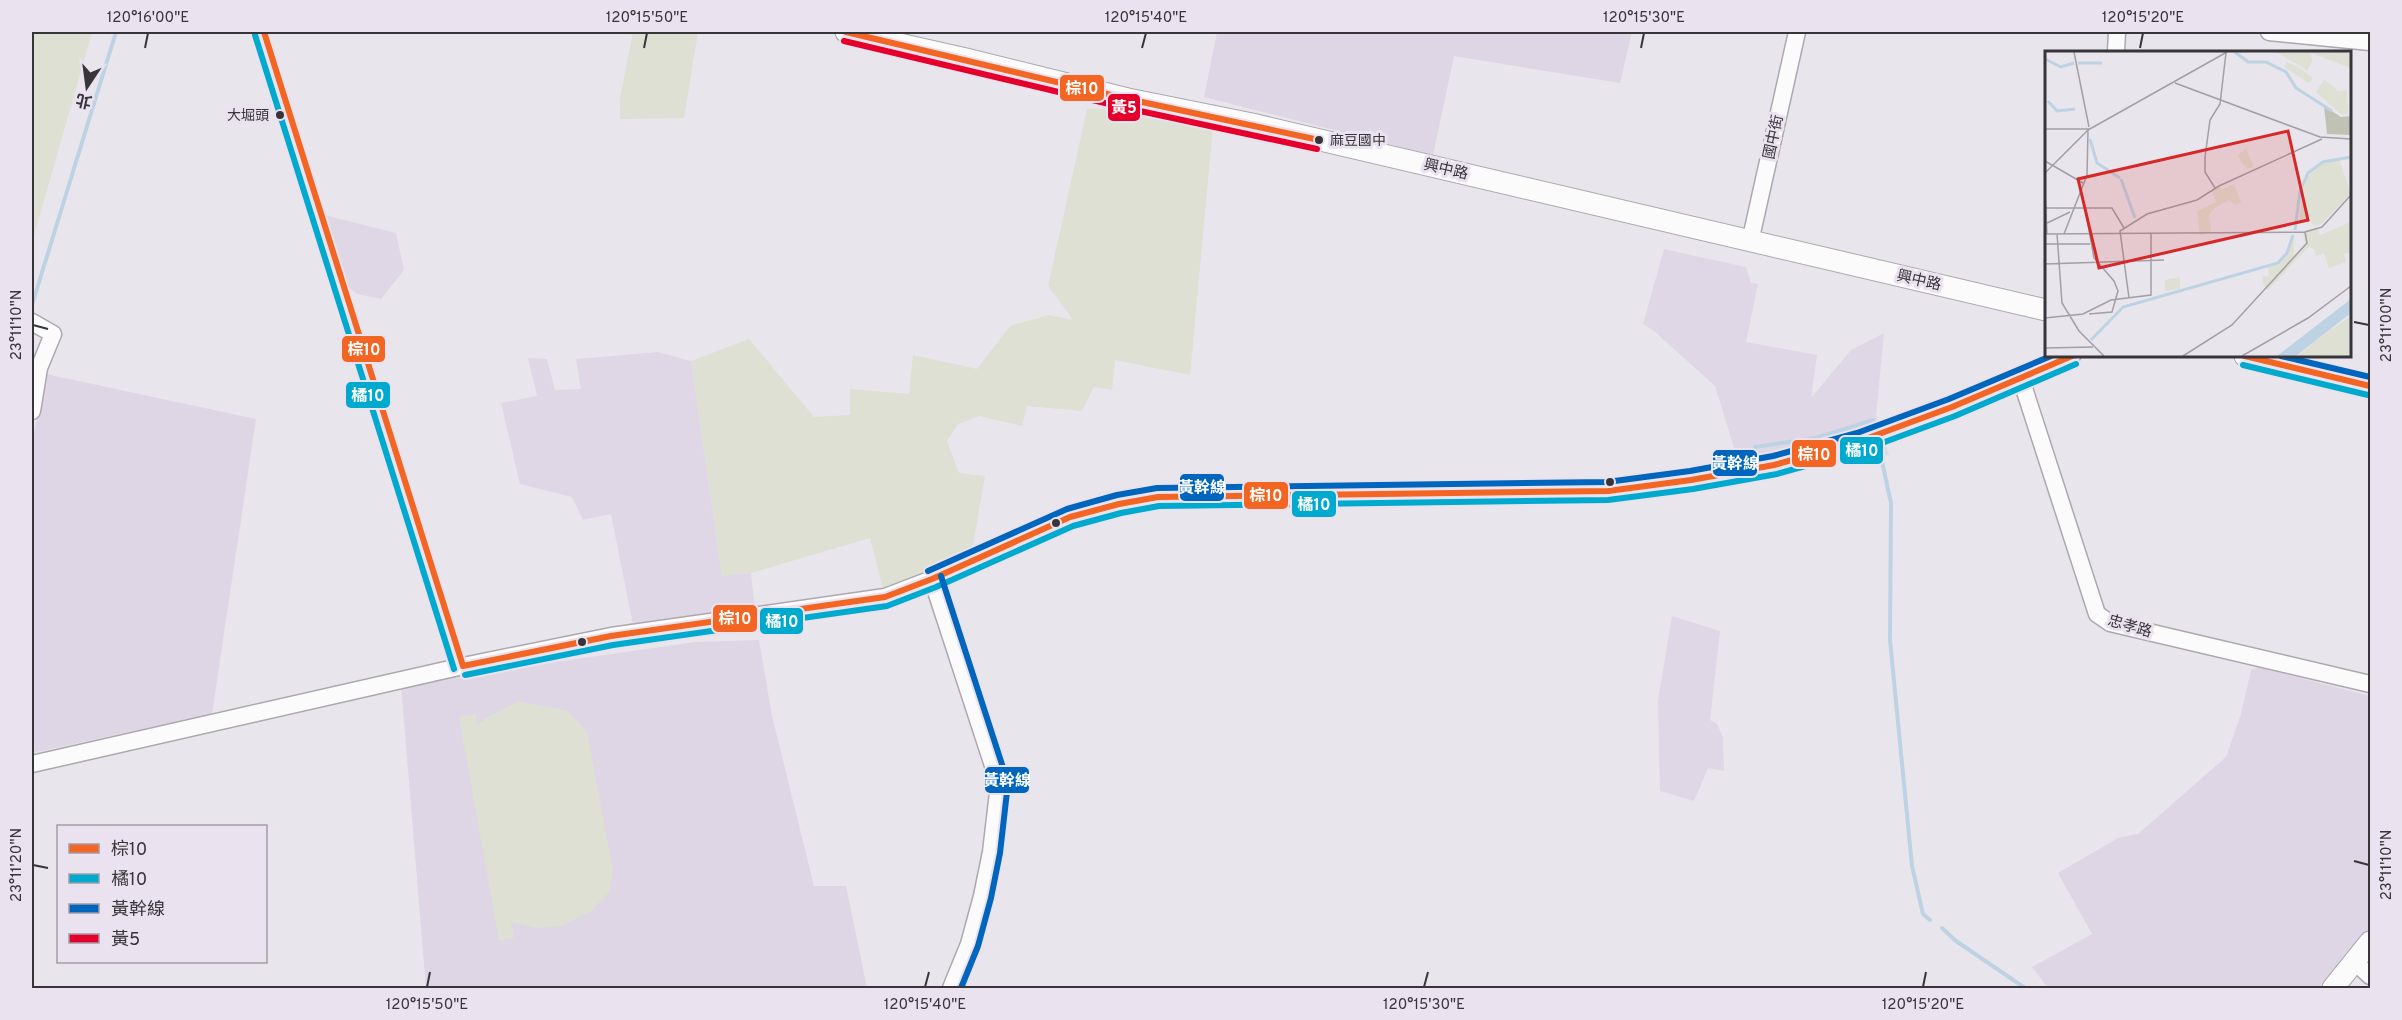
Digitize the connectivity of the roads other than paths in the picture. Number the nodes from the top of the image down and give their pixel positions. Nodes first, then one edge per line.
1 (846, 32) edge
2 (1797, 32) edge
3 (2117, 32) edge
4 (2269, 32) edge
5 (2370, 42) edge
6 (2116, 51) edge
7 (1750, 242) junction
8 (2045, 310) edge
9 (32, 322) edge
10 (2070, 357) edge
11 (2249, 357) edge
12 (2021, 378) junction
13 (2370, 386) edge
14 (32, 411) edge
15 (932, 579) junction
16 (2370, 684) edge
17 (32, 764) edge
18 (2370, 942) edge
19 (2354, 962) junction
20 (2370, 976) edge
21 (951, 988) edge
22 (2333, 988) edge

1 - 7 main road, 興中路
2 - 7 street, 國中街
3 - 6 street
4 - 5 street
7 - 8 main road, 興中路
9 - 14 street
10 - 12 street
11 - 13 main road
12 - 15 street
12 - 16 street, 忠孝路
15 - 17 street
15 - 21 street
18 - 19 main road
19 - 20 street
19 - 22 main road

